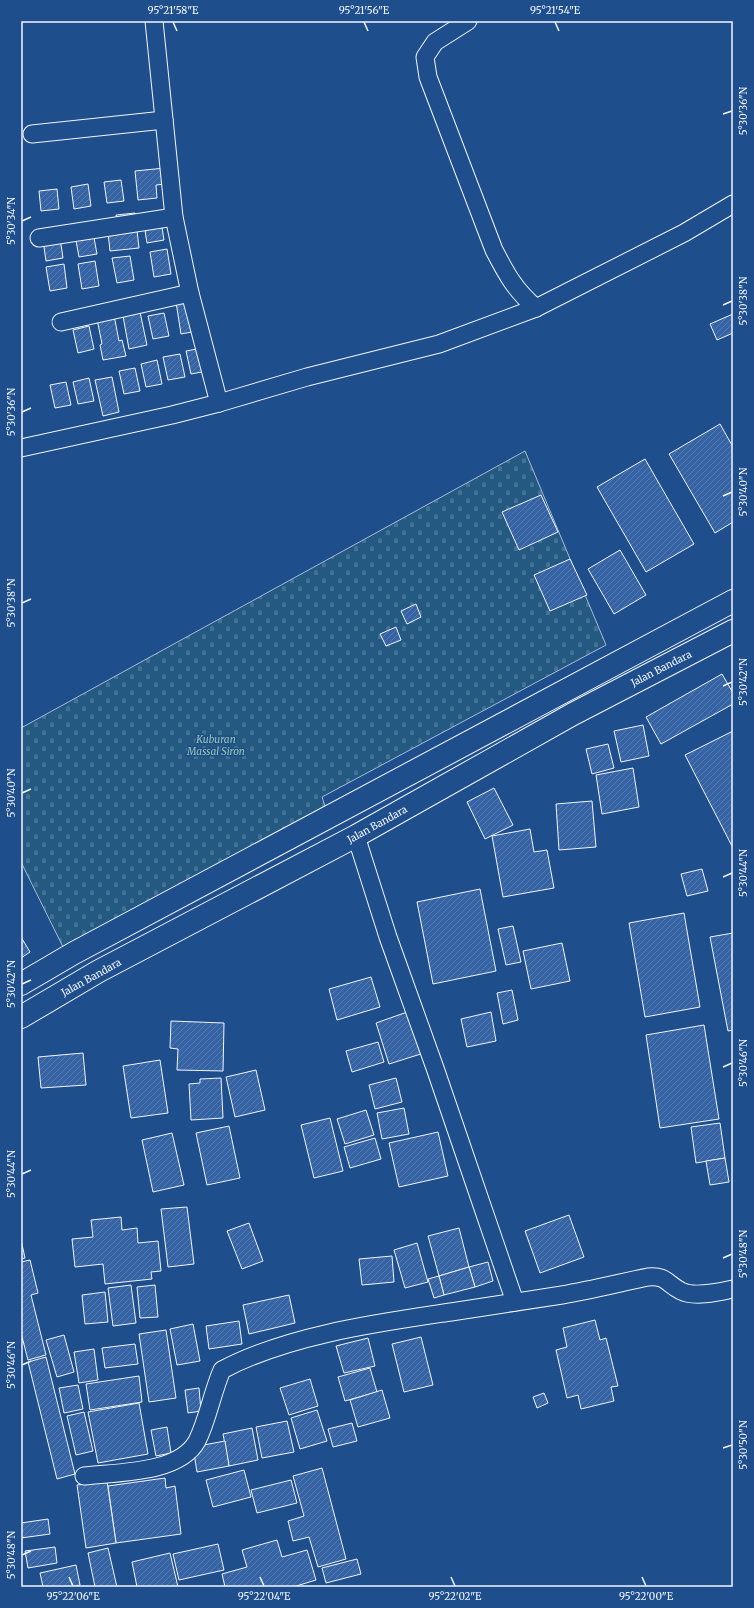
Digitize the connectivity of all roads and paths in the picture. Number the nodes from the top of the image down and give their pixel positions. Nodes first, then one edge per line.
1 (154, 21) edge
2 (468, 21) edge
3 (164, 120) junction
4 (32, 134) dead end
5 (733, 204) edge
6 (174, 217) junction
7 (39, 238) dead end
8 (190, 293) junction
9 (536, 308) junction
10 (61, 322) dead end
11 (219, 403) junction
12 (21, 448) edge
13 (733, 601) edge
14 (733, 631) edge
15 (356, 836) junction
16 (21, 984) edge
17 (21, 1017) edge
18 (733, 1289) edge
19 (514, 1302) junction
20 (84, 1476) dead end

1 - 3 street
2 - 9 street
3 - 4 street
3 - 6 street
5 - 9 street
6 - 7 street
6 - 8 street
8 - 10 street
8 - 11 street
9 - 11 street
11 - 12 street
13 - 16 highway
14 - 15 highway, Jalan Bandara
15 - 17 highway, Jalan Bandara
15 - 19 street
18 - 19 street
19 - 20 street

